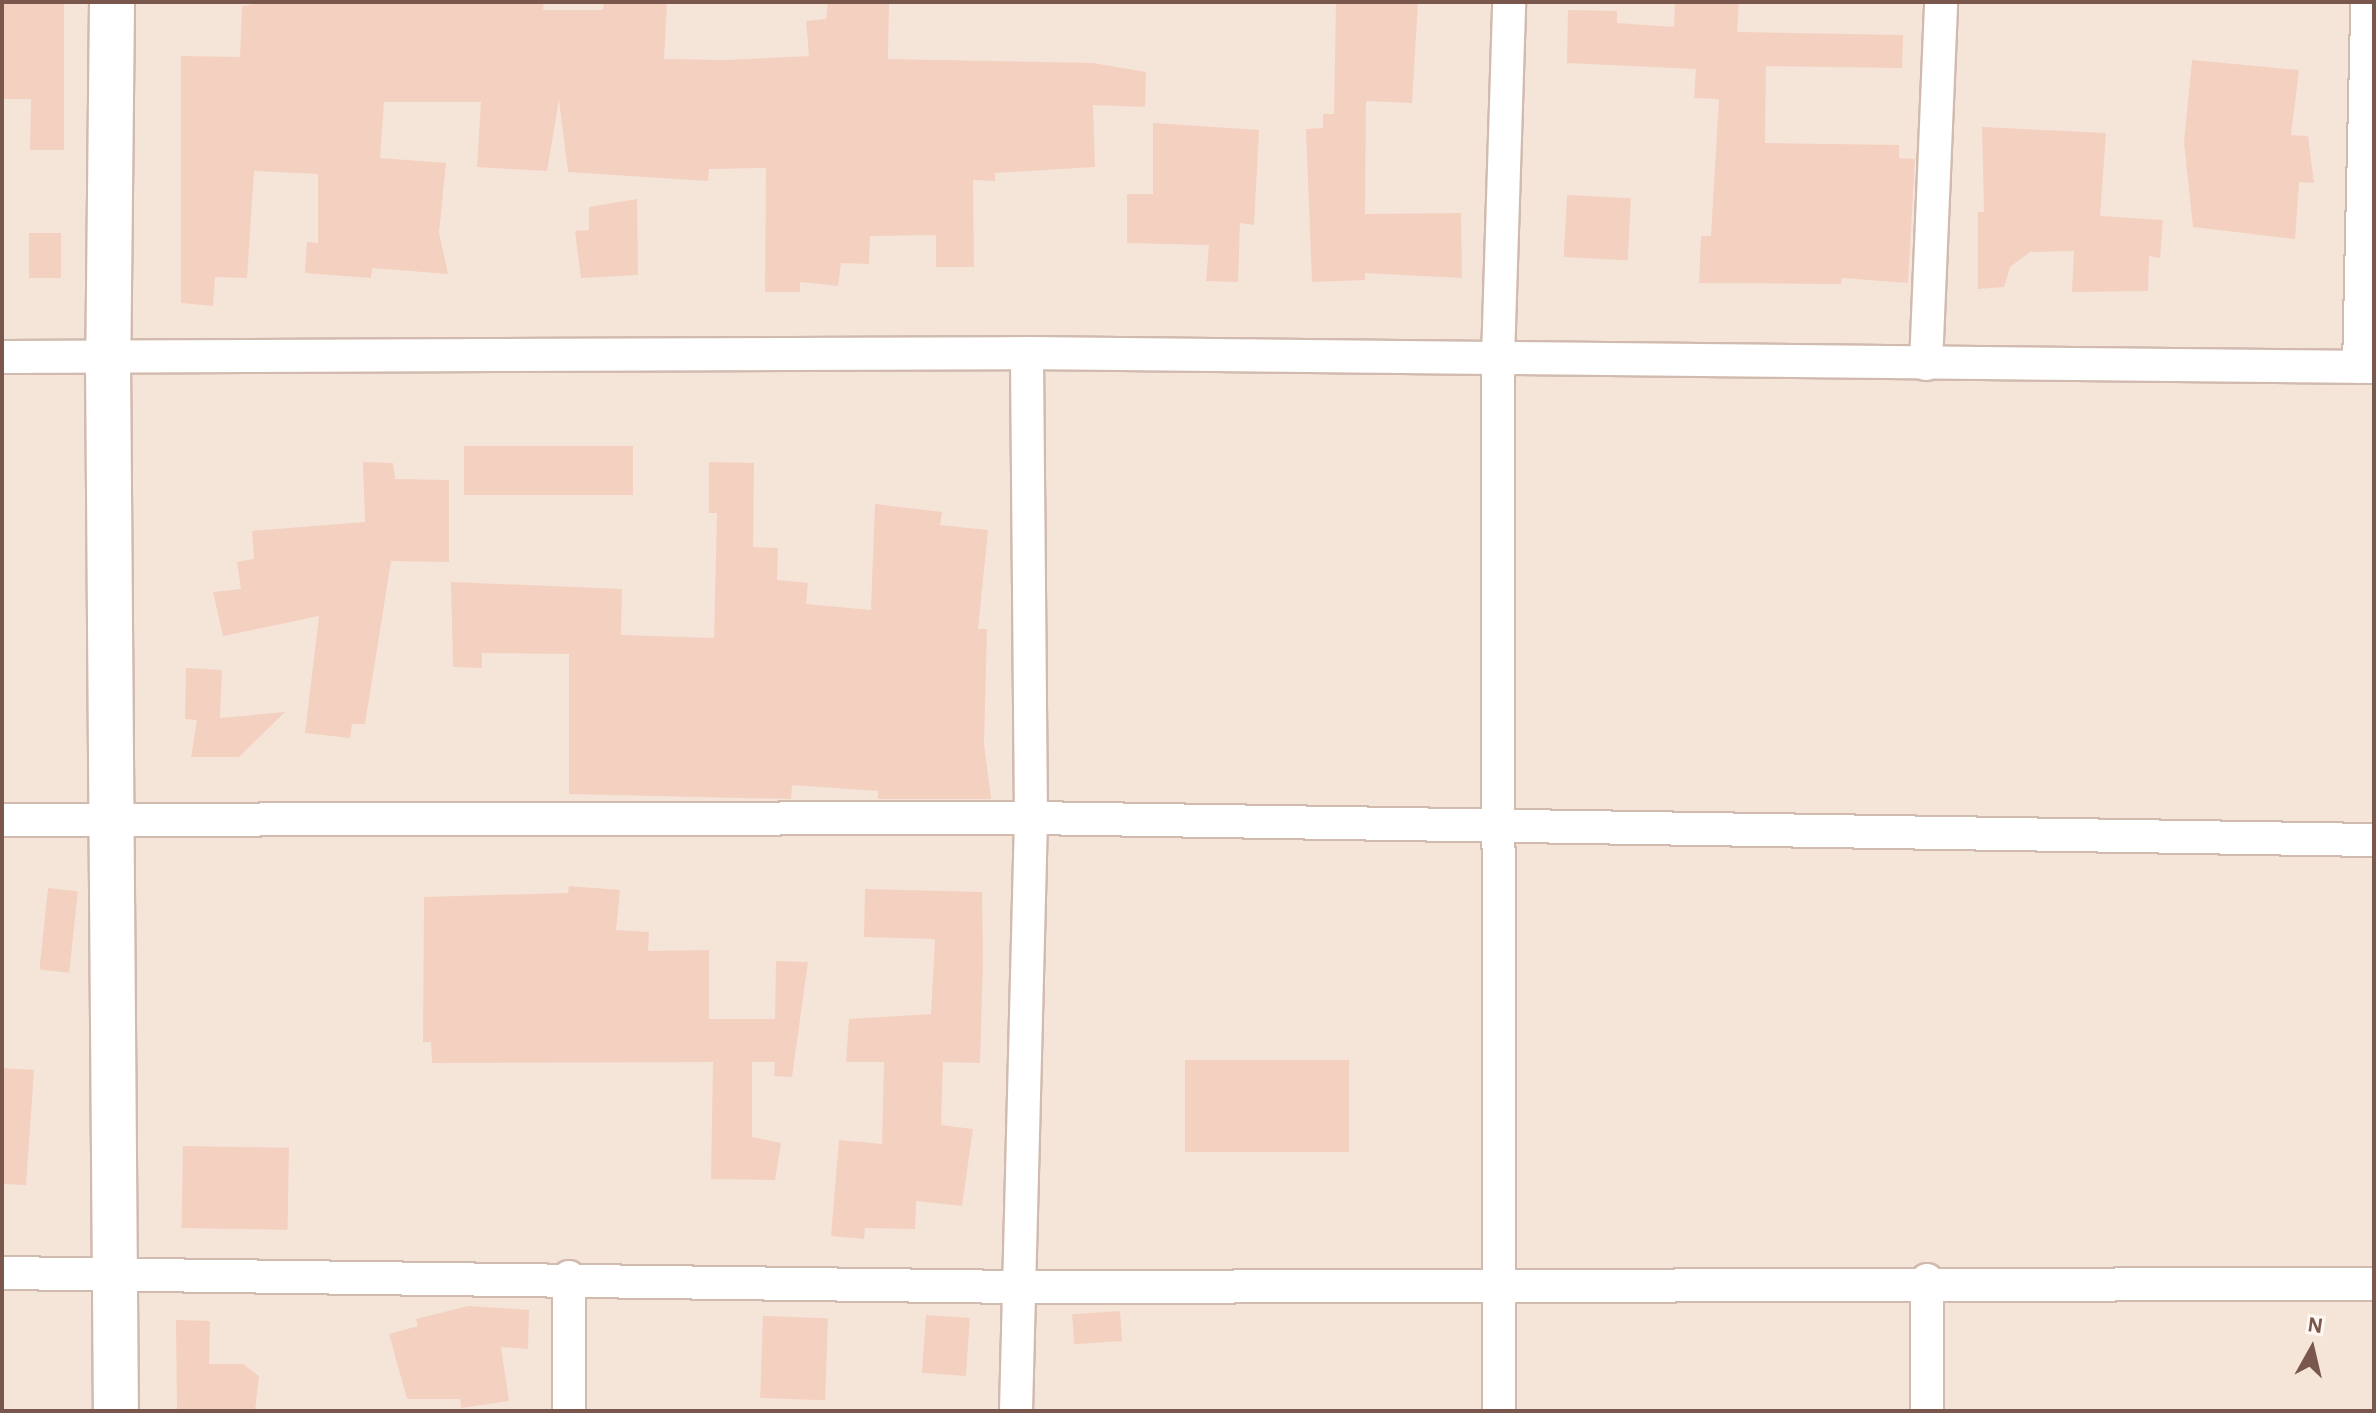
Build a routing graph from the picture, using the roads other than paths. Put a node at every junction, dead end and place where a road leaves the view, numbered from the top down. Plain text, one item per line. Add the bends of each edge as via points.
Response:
1 (112, 2) edge
2 (1509, 2) edge
3 (1941, 2) edge
4 (2367, 2) edge
5 (1027, 353) junction
6 (2, 357) edge
7 (108, 357) junction
8 (1498, 359) junction
9 (1926, 364) junction
10 (2367, 367) edge
11 (1031, 818) junction
12 (112, 819) junction
13 (2, 820) edge
14 (1495, 829) junction
15 (2374, 840) edge
16 (2, 1273) edge
17 (116, 1275) junction
18 (569, 1277) junction
19 (1927, 1280) junction
20 (1499, 1281) junction
21 (2374, 1284) edge
22 (1015, 1287) junction
23 (116, 1411) edge
24 (569, 1411) edge
25 (1016, 1411) edge
26 (1499, 1411) edge
27 (1927, 1411) edge

1 - 7 street
2 - 8 street
3 - 9 street
4 - 10 street
5 - 7 street
5 - 8 street
5 - 11 street
6 - 7 street
7 - 12 street
8 - 9 street
8 - 14 street
9 - 10 street
11 - 12 street
11 - 14 street
11 - 22 street
12 - 13 street
12 - 17 street
14 - 15 street
14 - 20 street
16 - 17 street
17 - 18 street
17 - 23 street
18 - 22 street
18 - 24 street
19 - 20 street
19 - 21 street
19 - 27 street
20 - 22 street
20 - 26 street
22 - 25 street

